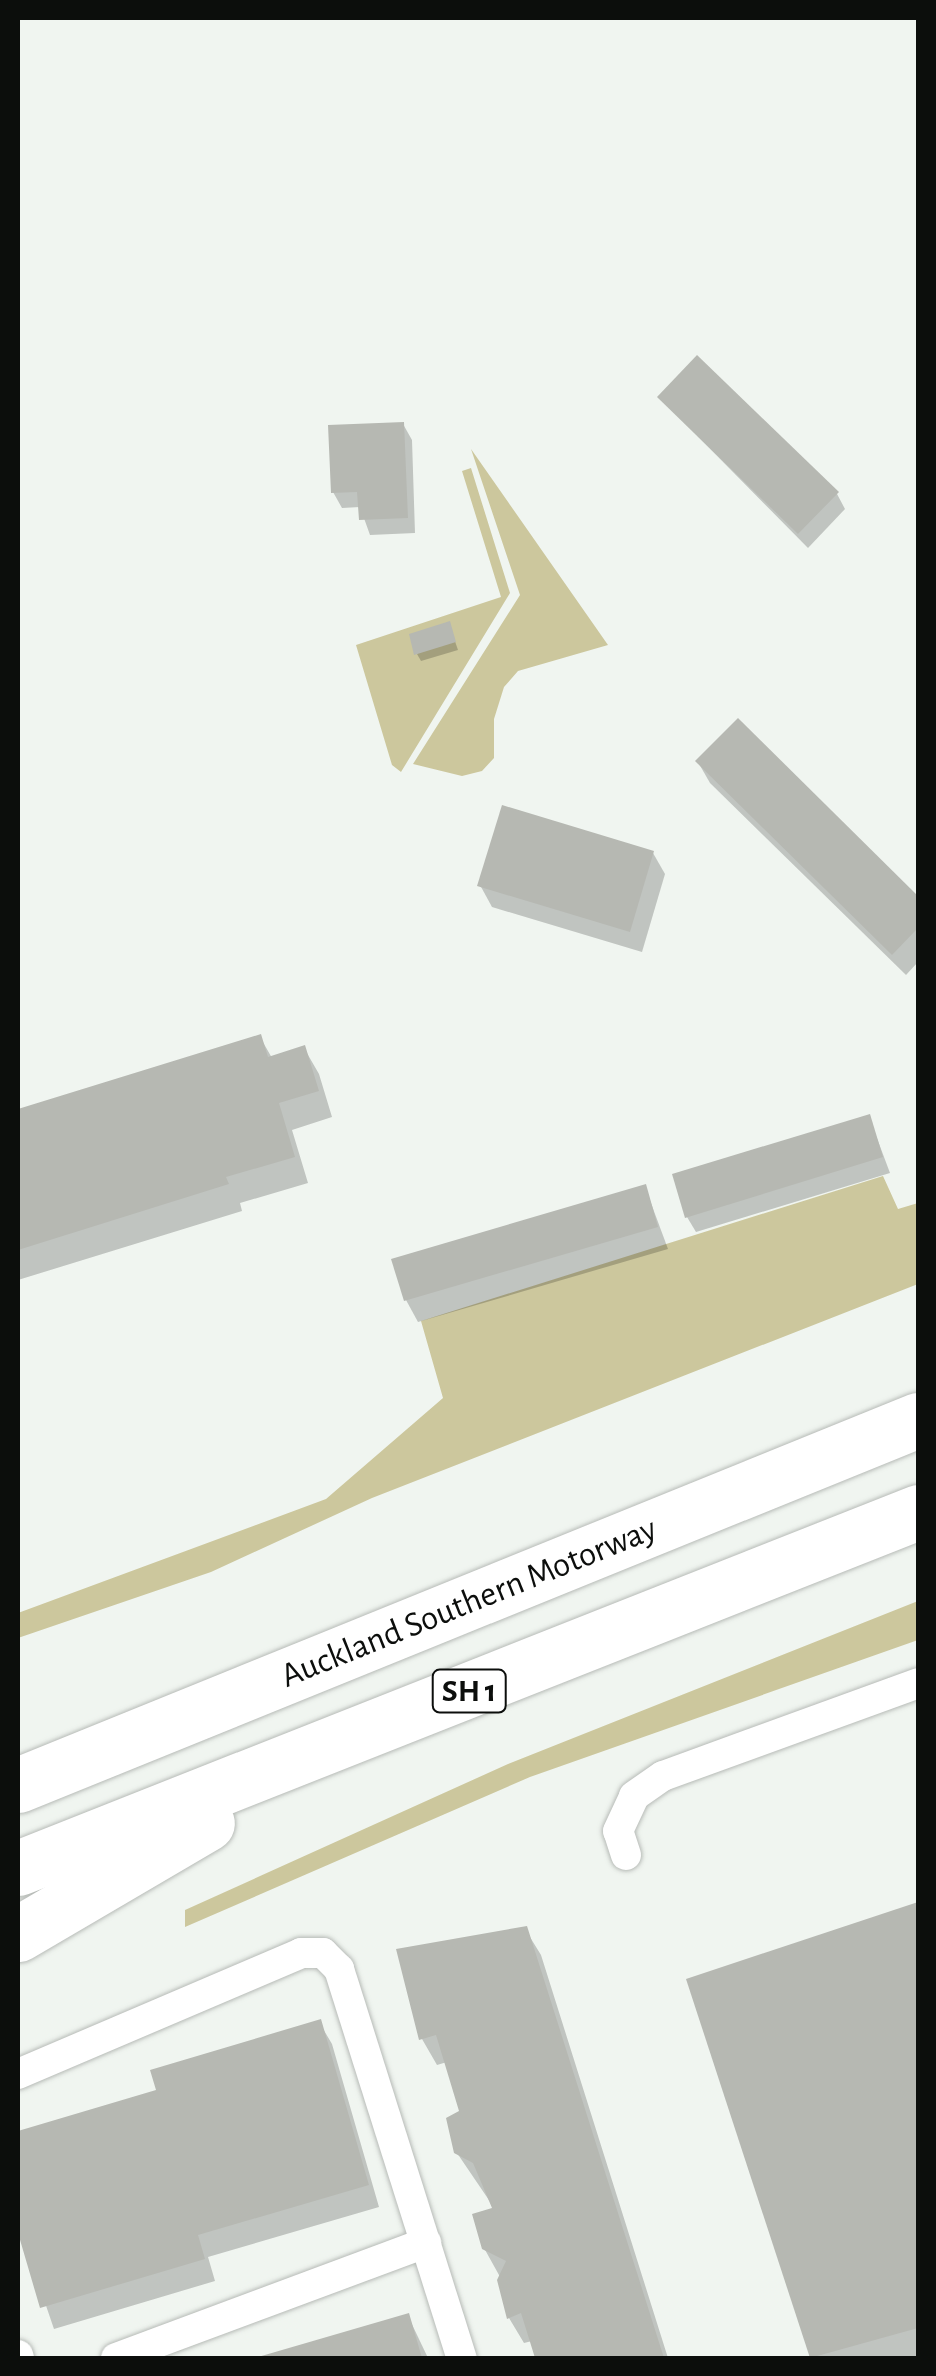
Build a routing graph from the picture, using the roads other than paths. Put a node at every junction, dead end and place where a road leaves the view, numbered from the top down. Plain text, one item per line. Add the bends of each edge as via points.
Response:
1 (918, 1420) edge
2 (918, 1512) edge
3 (918, 1683) edge
4 (352, 1738) junction
5 (18, 1784) edge
6 (626, 1856) dead end
7 (18, 1868) edge
8 (18, 1934) edge
9 (18, 2074) edge
10 (426, 2243) junction
11 (116, 2358) edge
12 (462, 2358) edge

1 - 5 highway, Auckland Southern Motorway / SH 1
2 - 4 highway, SH 1
3 - 6 lane via 663,1776 634,1796 618,1831
4 - 7 highway, SH 1
4 - 8 highway
9 - 10 lane via 301,1953 323,1954 339,1969
10 - 11 lane
10 - 12 lane

